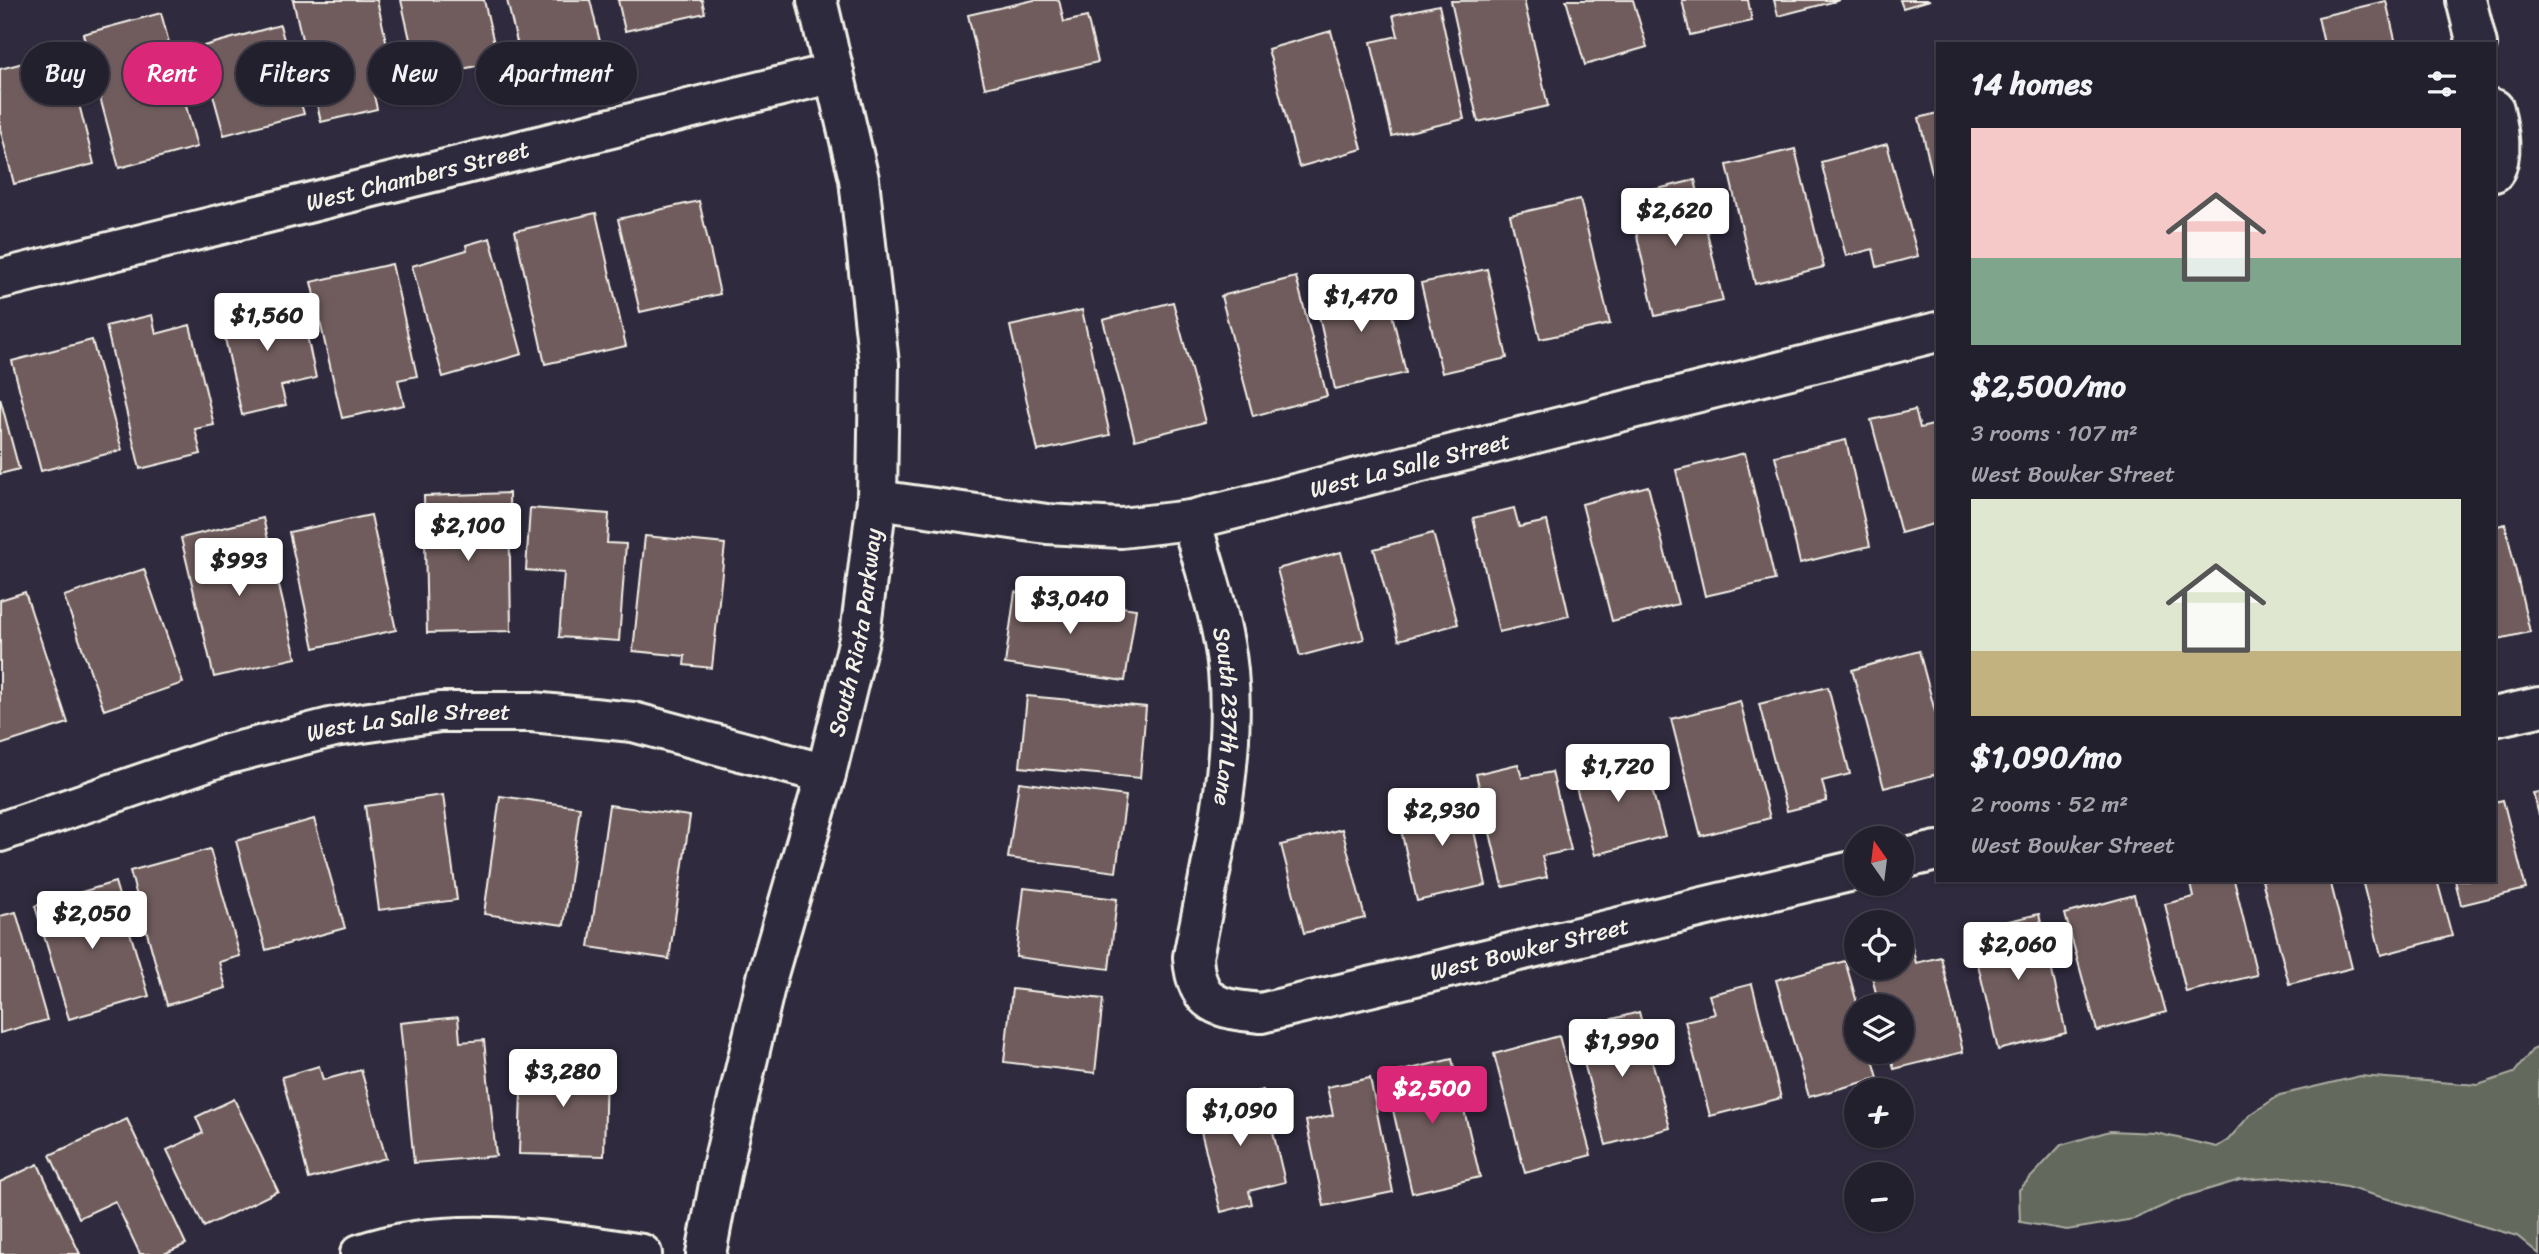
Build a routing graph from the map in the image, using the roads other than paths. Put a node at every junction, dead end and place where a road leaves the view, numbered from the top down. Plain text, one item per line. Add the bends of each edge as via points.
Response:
1 (817, 0) edge
2 (2466, 0) edge
3 (2476, 42) edge
4 (835, 73) junction
5 (2496, 122) edge
6 (2496, 163) edge
7 (0, 278) edge
8 (1936, 332) edge
9 (877, 500) junction
10 (1191, 520) junction
11 (2539, 707) edge
12 (2496, 718) edge
13 (826, 774) junction
14 (0, 832) edge
15 (1936, 851) edge
16 (1914, 856) edge
17 (1844, 873) edge
18 (1205, 997) joint
19 (360, 1254) edge
20 (642, 1254) edge
21 (706, 1254) edge

1 - 4 street, South Riata Parkway
2 - 3 street
4 - 7 street, West Chambers Street
4 - 9 street, South Riata Parkway via 859,179 873,303 879,364
5 - 6 street
8 - 10 street, West La Salle Street
9 - 10 street, West La Salle Street via 1047,524 1121,528
9 - 13 street, South Riata Parkway via 860,635
10 - 18 street, South 237th Lane via 1222,635 1230,702 1218,823 1193,957
11 - 12 street
13 - 14 street, West La Salle Street via 633,722 532,712 440,712 334,727 228,754
13 - 21 street, South Riata Parkway via 768,974
15 - 16 street
17 - 18 street, West Bowker Street via 1261,1013 1225,1009
19 - 20 street via 386,1245 470,1236

